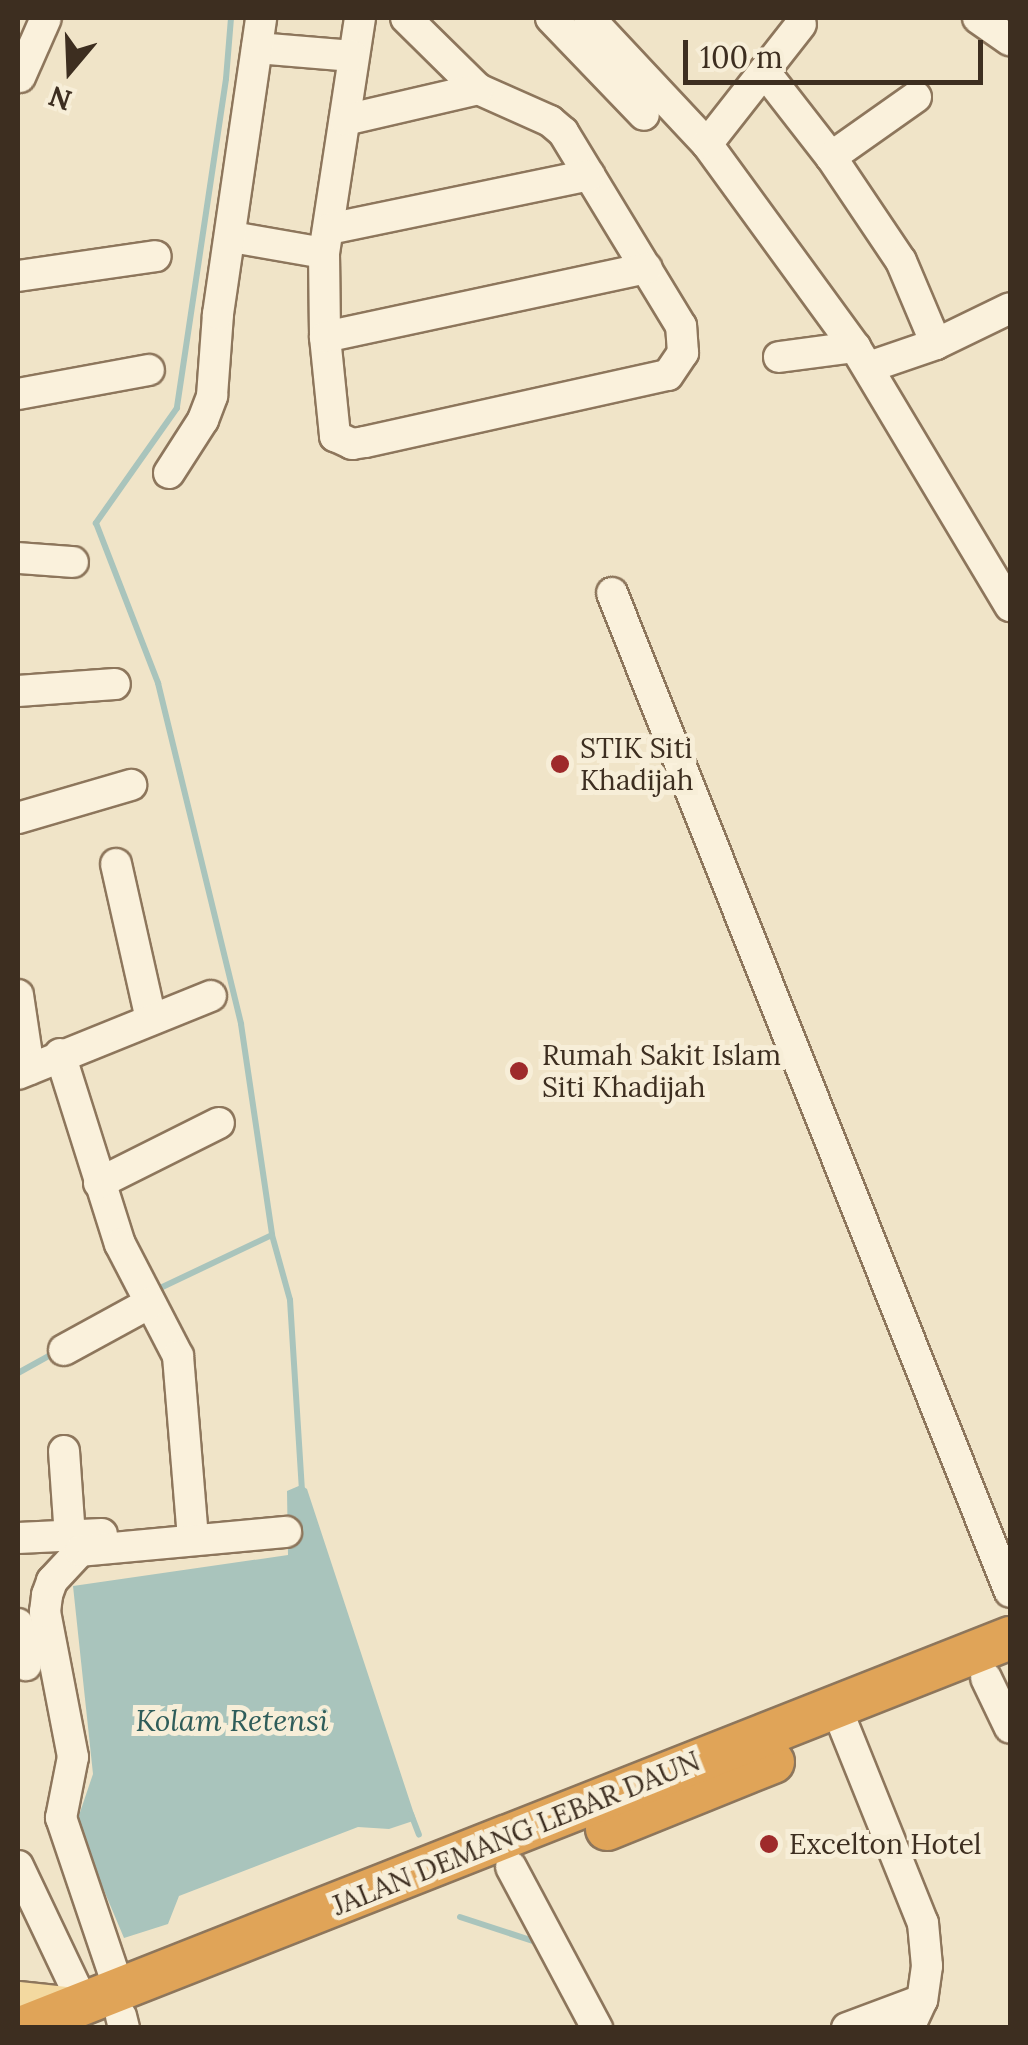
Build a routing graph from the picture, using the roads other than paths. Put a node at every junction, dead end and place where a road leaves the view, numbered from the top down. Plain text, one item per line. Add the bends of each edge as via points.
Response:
1 (46, 18) edge
2 (261, 18) edge
3 (360, 18) edge
4 (406, 18) edge
5 (551, 18) edge
6 (978, 18) edge
7 (801, 24) dead end
8 (1009, 35) edge
9 (595, 37) edge
10 (257, 48) junction
11 (353, 56) junction
12 (764, 71) junction
13 (20, 76) dead end
14 (478, 89) junction
15 (916, 97) dead end
16 (644, 115) dead end
17 (345, 120) junction
18 (707, 144) junction
19 (832, 156) junction
20 (589, 175) junction
21 (232, 237) junction
22 (326, 241) junction
23 (156, 256) dead end
24 (646, 268) junction
25 (18, 276) edge
26 (1010, 308) edge
27 (324, 338) junction
28 (936, 344) junction
29 (778, 357) dead end
30 (862, 357) junction
31 (149, 370) dead end
32 (18, 394) edge
33 (169, 473) dead end
34 (18, 558) edge
35 (72, 562) dead end
36 (612, 594) dead end
37 (1010, 606) edge
38 (115, 684) dead end
39 (18, 692) edge
40 (131, 785) dead end
41 (18, 818) edge
42 (116, 864) dead end
43 (18, 994) edge
44 (212, 996) dead end
45 (151, 1019) junction
46 (60, 1054) junction
47 (23, 1072) edge
48 (220, 1123) dead end
49 (99, 1183) junction
50 (147, 1299) junction
51 (64, 1350) dead end
52 (64, 1451) dead end
53 (240, 1522) dead end
54 (192, 1526) junction
55 (286, 1532) dead end
56 (70, 1536) junction
57 (18, 1538) edge
58 (1010, 1592) edge
59 (18, 1624) edge
60 (1010, 1638) edge
61 (32, 1662) edge
62 (998, 1674) edge
63 (840, 1721) junction
64 (1010, 1728) edge
65 (18, 1866) edge
66 (511, 1867) junction
67 (18, 2001) edge
68 (102, 2012) edge
69 (915, 2014) edge
70 (21, 2028) edge
71 (597, 2028) edge
72 (847, 2028) edge

1 - 13 street
2 - 10 street
3 - 11 street
4 - 14 street
5 - 9 street
6 - 8 street
7 - 12 street
9 - 16 street
9 - 18 street
10 - 11 street
10 - 21 street
11 - 17 street
12 - 18 street
12 - 19 street
14 - 17 street
14 - 20 street via 550,121
15 - 19 street
17 - 22 street
18 - 30 street
19 - 28 street via 901,261
20 - 22 street
20 - 24 street
21 - 22 street
21 - 33 street via 212,396
22 - 27 street
23 - 25 street
24 - 27 street
24 - 27 street via 684,342 668,375 639,384 352,444 335,436
26 - 28 street
28 - 30 street
29 - 30 street
30 - 37 street
31 - 32 street
34 - 35 street
36 - 58 street
38 - 39 street
40 - 41 street
42 - 45 street
43 - 47 street
44 - 45 street
45 - 46 street
46 - 47 street
46 - 49 street
48 - 49 street
49 - 50 street
50 - 51 street
50 - 54 street via 178,1356
52 - 56 street
53 - 54 street
54 - 56 street
55 - 61 street via 80,1551 46,1595
56 - 57 street
59 - 61 street
60 - 63 highway, JALAN DEMANG LEBAR DAUN
61 - 68 street via 73,1757 61,1818
62 - 63 highway, JALAN DEMANG LEBAR DAUN
62 - 64 street
63 - 66 highway, JALAN DEMANG LEBAR DAUN
63 - 68 highway, JALAN DEMANG LEBAR DAUN
63 - 69 street via 923,1922 928,1949
65 - 68 street
66 - 68 highway, JALAN DEMANG LEBAR DAUN
66 - 71 street
67 - 68 main road
68 - 70 highway, JALAN DEMANG LEBAR DAUN
69 - 72 street

